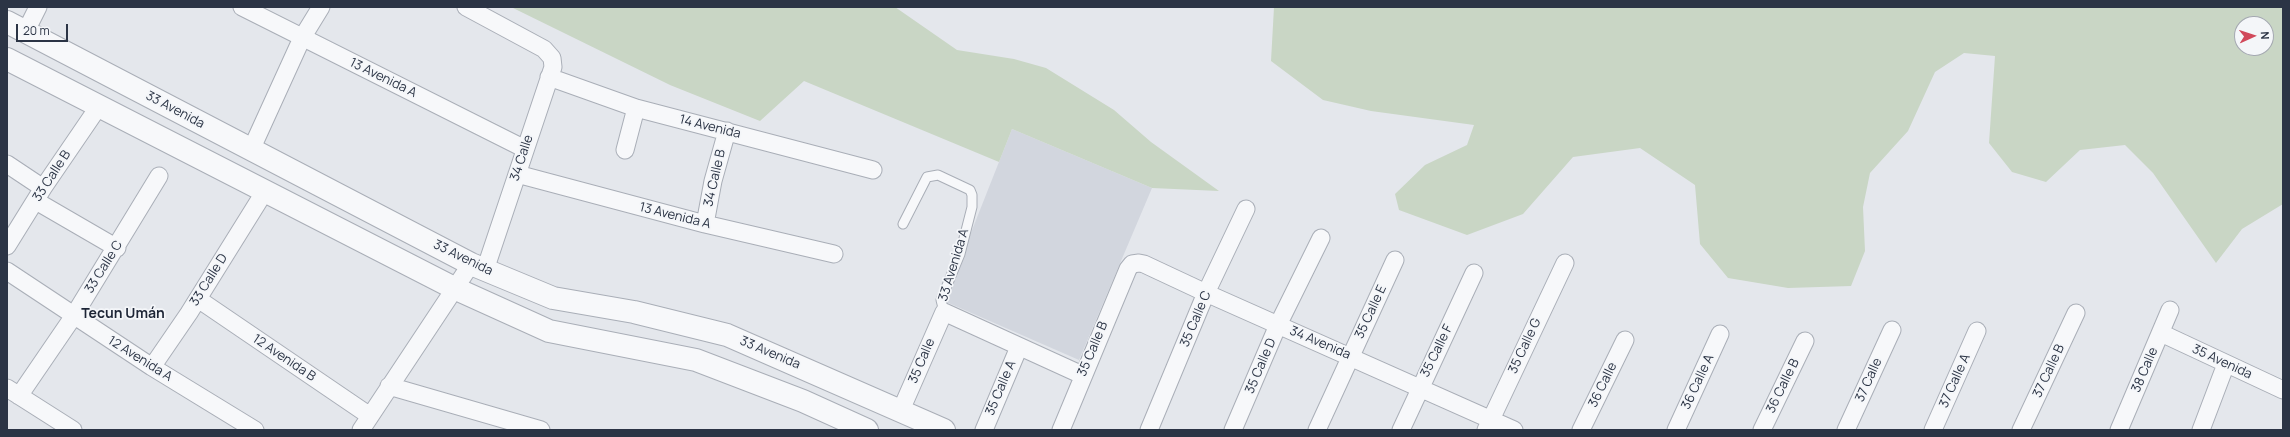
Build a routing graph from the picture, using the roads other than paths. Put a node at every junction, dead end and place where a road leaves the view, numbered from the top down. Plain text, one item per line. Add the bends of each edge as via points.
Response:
1 (38, 7) edge
2 (242, 7) edge
3 (321, 7) edge
4 (466, 7) edge
5 (7, 22) edge
6 (26, 31) junction
7 (302, 38) junction
8 (7, 59) edge
9 (549, 77) junction
10 (99, 106) junction
11 (636, 108) junction
12 (727, 131) junction
13 (525, 149) junction
14 (251, 150) junction
15 (625, 150) dead end
16 (7, 164) edge
17 (873, 170) dead end
18 (516, 174) junction
19 (159, 176) dead end
20 (264, 191) junction
21 (40, 194) junction
22 (1246, 209) dead end
23 (705, 224) junction
24 (903, 224) dead end
25 (1321, 238) dead end
26 (7, 246) edge
27 (117, 248) junction
28 (834, 254) dead end
29 (1395, 260) dead end
30 (1565, 263) dead end
31 (478, 267) junction
32 (1128, 269) joint
33 (7, 271) edge
34 (1474, 273) dead end
35 (454, 288) junction
36 (1206, 293) junction
37 (198, 299) junction
38 (2170, 310) dead end
39 (944, 312) junction
40 (2076, 313) dead end
41 (73, 316) junction
42 (1278, 325) junction
43 (1892, 330) dead end
44 (1977, 331) dead end
45 (2161, 333) junction
46 (1720, 334) dead end
47 (1625, 340) dead end
48 (1805, 341) dead end
49 (1018, 347) junction
50 (1350, 356) junction
51 (2226, 364) junction
52 (152, 367) junction
53 (1082, 375) junction
54 (390, 386) junction
55 (1419, 388) junction
56 (2283, 390) edge
57 (11, 392) edge
58 (901, 410) junction
59 (365, 423) edge
60 (1488, 425) edge
61 (73, 430) edge
62 (255, 430) edge
63 (542, 430) edge
64 (867, 430) edge
65 (944, 430) edge
66 (984, 430) edge
67 (1061, 430) edge
68 (1149, 430) edge
69 (1233, 430) edge
70 (1317, 430) edge
71 (1401, 430) edge
72 (1514, 430) edge
73 (1581, 430) edge
74 (1676, 430) edge
75 (1762, 430) edge
76 (1846, 430) edge
77 (1933, 430) edge
78 (2021, 430) edge
79 (2119, 430) edge
80 (2201, 430) edge

1 - 6 street
2 - 7 street, 13 Avenida A
3 - 7 street
4 - 9 street, 34 Calle via 544,50 552,58 553,67
5 - 6 street, 33 Avenida
6 - 14 street, 33 Avenida
7 - 13 street, 13 Avenida A
7 - 14 street
8 - 10 street
9 - 11 street, 14 Avenida
9 - 13 street, 34 Calle
10 - 20 street
10 - 21 street, 33 Calle B
11 - 12 street, 14 Avenida
11 - 15 street
12 - 17 street, 14 Avenida
12 - 23 street, 34 Calle B via 713,181
13 - 18 street, 34 Calle
14 - 31 street, 33 Avenida
16 - 21 street
18 - 23 street, 13 Avenida A
18 - 31 street, 34 Calle
19 - 27 street, 33 Calle C
20 - 35 street
20 - 37 street, 33 Calle D
21 - 26 street, 33 Calle B
21 - 27 street
22 - 36 street, 35 Calle C
23 - 28 street, 13 Avenida A
24 - 39 lane, 33 Avenida A via 927,177 938,175 970,190 972,207 960,254 941,300
25 - 42 street, 35 Calle D
27 - 41 street, 33 Calle C
29 - 50 street, 35 Calle E
30 - 60 street, 35 Calle G
31 - 35 street, 34 Calle
31 - 58 street, 33 Avenida via 553,298 634,312 727,335
32 - 36 street, 34 Avenida via 1132,264 1144,264
32 - 53 street, 35 Calle B
33 - 41 street, 12 Avenida A
34 - 55 street, 35 Calle F
35 - 54 street, 34 Calle
35 - 64 street via 549,331 696,360 803,401
36 - 42 street, 34 Avenida
36 - 68 street, 35 Calle C
37 - 52 street, 33 Calle D
37 - 59 street, 12 Avenida B
38 - 45 street, 38 Calle
39 - 49 street, 33 Avenida A
39 - 58 street, 35 Calle
40 - 78 street, 37 Calle B
41 - 52 street, 12 Avenida A
41 - 57 street, 33 Calle C
42 - 50 street, 34 Avenida
42 - 69 street, 35 Calle D
43 - 76 street, 37 Calle
44 - 77 street, 37 Calle A
45 - 51 street, 35 Avenida
45 - 79 street, 38 Calle
46 - 74 street, 36 Calle A
47 - 73 street, 36 Calle
48 - 75 street, 36 Calle B
49 - 53 street, 33 Avenida A
49 - 66 street, 35 Calle A
50 - 55 street, 34 Avenida
50 - 70 street, 35 Calle E
51 - 56 street, 35 Avenida
51 - 80 street
52 - 62 street, 12 Avenida A
53 - 67 street, 35 Calle B
54 - 59 street, 34 Calle
54 - 63 street
55 - 60 street, 34 Avenida
55 - 71 street, 35 Calle F
57 - 61 street
58 - 65 street, 33 Avenida
60 - 72 street, 34 Avenida

